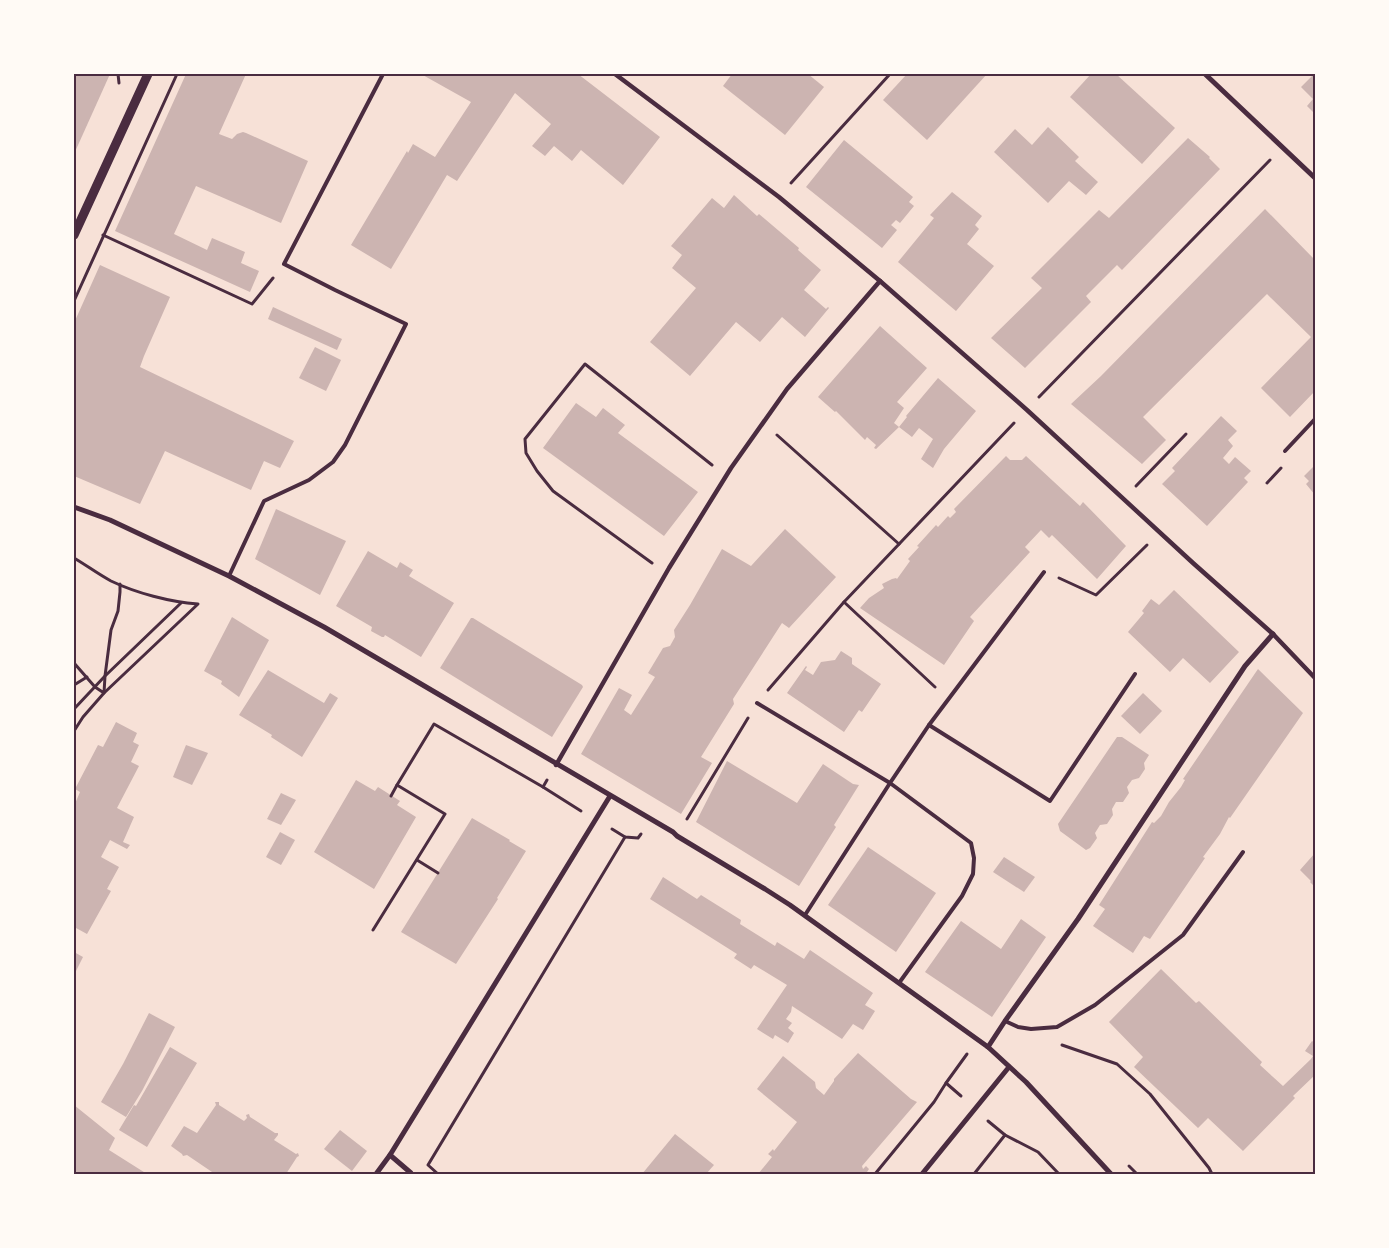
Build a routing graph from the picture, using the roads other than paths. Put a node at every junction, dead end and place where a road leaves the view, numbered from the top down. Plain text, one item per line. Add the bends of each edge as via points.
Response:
1 (148, 74) edge
2 (383, 74) edge
3 (615, 74) edge
4 (1205, 74) edge
5 (1315, 178) edge
6 (74, 235) edge
7 (880, 281) junction
8 (1315, 419) edge
9 (1284, 451) dead end
10 (74, 507) edge
11 (1044, 572) road end
12 (230, 576) junction
13 (1273, 634) junction
14 (1135, 674) dead end
15 (1315, 678) edge
16 (757, 702) road end
17 (929, 725) junction
18 (556, 765) junction
19 (890, 783) junction
20 (610, 796) junction
21 (1243, 852) dead end
22 (805, 915) junction
23 (899, 983) junction
24 (1005, 1021) junction
25 (988, 1047) junction
26 (1009, 1067) junction
27 (390, 1155) junction
28 (411, 1173) dead end
29 (376, 1174) edge
30 (922, 1174) edge
31 (1111, 1174) edge

1 - 6 street
2 - 12 lane via 284,264 406,324 345,445 332,462 309,480 264,501
3 - 7 street via 779,197
4 - 5 street
7 - 13 street
7 - 18 street via 787,389 726,476 666,573
8 - 9 lane
10 - 12 street via 110,520
11 - 17 lane
12 - 18 street via 324,627
13 - 15 street
13 - 24 street via 1245,666 1078,918
14 - 17 lane via 1050,801
16 - 19 lane
17 - 19 lane
18 - 20 street
19 - 22 lane
19 - 23 lane via 971,843 974,858 973,874 962,896
20 - 22 street
20 - 27 street
21 - 24 lane via 1183,935 1095,1005 1057,1027 1031,1029
22 - 23 street
23 - 25 street
24 - 25 street
25 - 26 street
26 - 30 street
26 - 31 street
27 - 28 street
27 - 29 street

